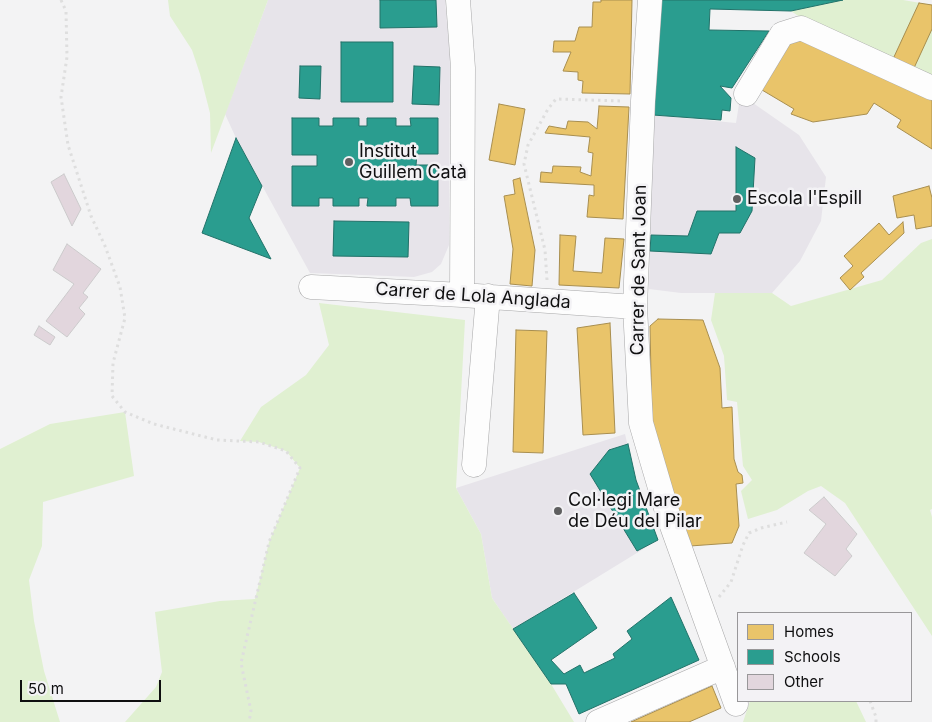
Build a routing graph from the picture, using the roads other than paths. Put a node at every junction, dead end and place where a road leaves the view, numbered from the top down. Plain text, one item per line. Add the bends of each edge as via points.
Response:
1 (458, 0) edge
2 (650, 0) edge
3 (932, 88) edge
4 (746, 94) dead end
5 (311, 287) dead end
6 (462, 294) junction
7 (488, 296) junction
8 (635, 307) junction
9 (474, 465) dead end
10 (723, 667) junction
11 (736, 704) dead end
12 (598, 722) edge

1 - 6 street via 463,68
2 - 8 street, Carrer de Sant Joan
3 - 4 street via 801,28 782,34
5 - 6 street, Carrer de Lola Anglada
6 - 7 street, Carrer de Lola Anglada
7 - 8 street, Carrer de Lola Anglada
7 - 9 street
8 - 10 street, Carrer de Sant Joan via 641,423 668,515
10 - 11 street, Carrer de Sant Joan
10 - 12 street

